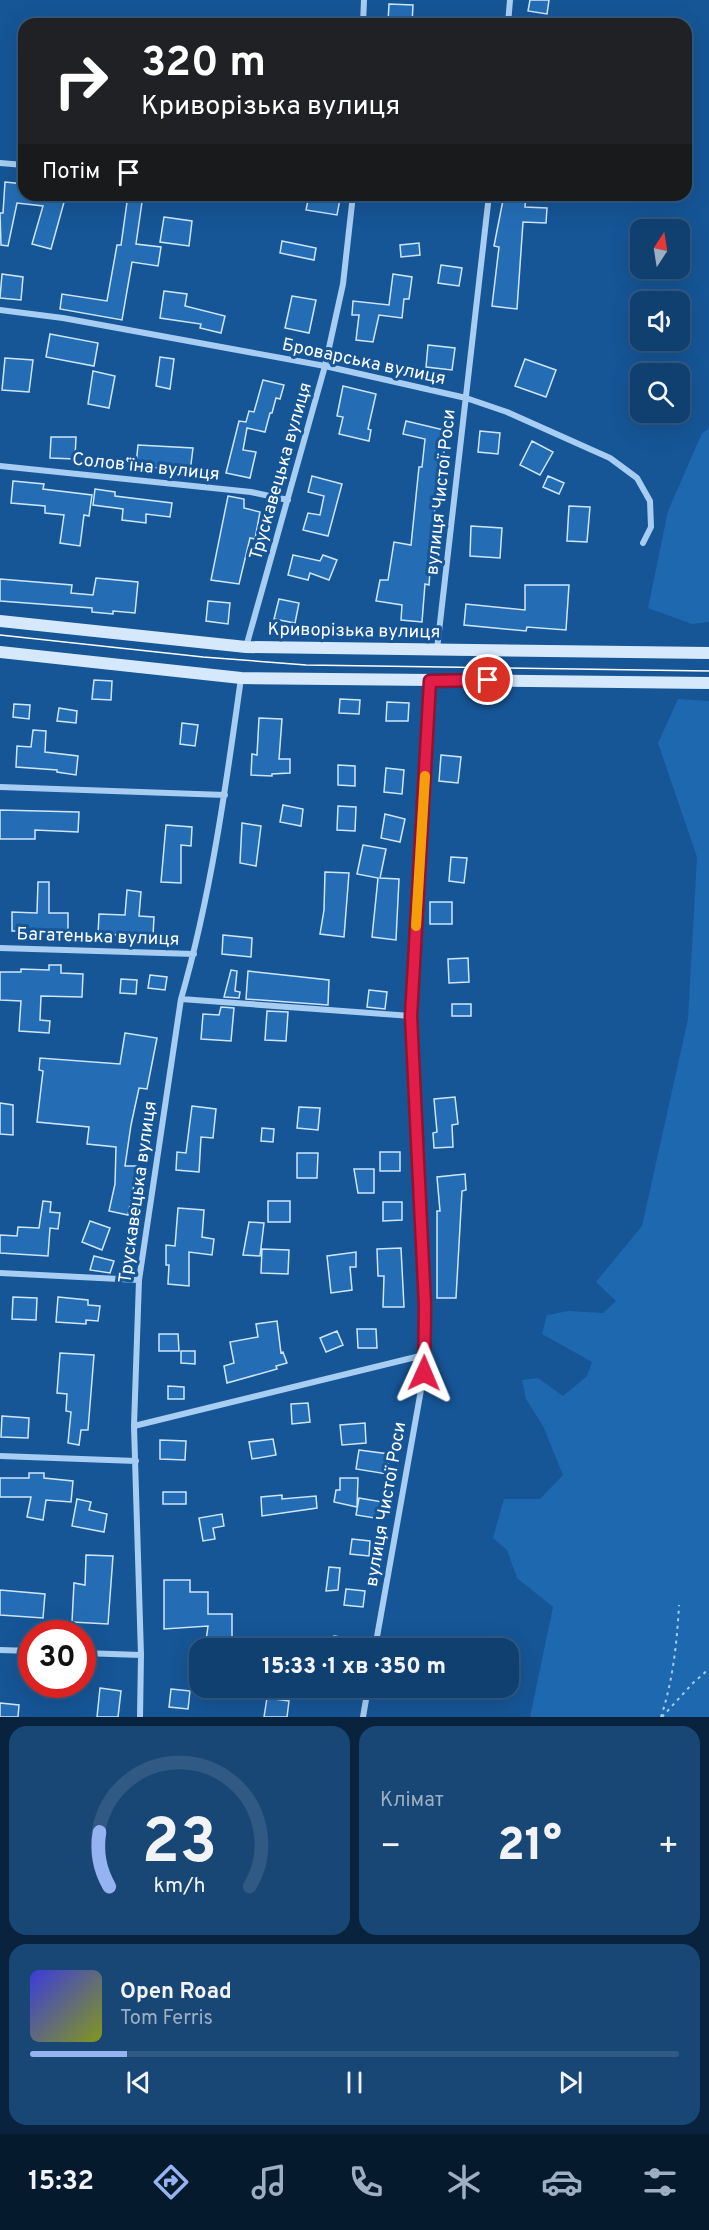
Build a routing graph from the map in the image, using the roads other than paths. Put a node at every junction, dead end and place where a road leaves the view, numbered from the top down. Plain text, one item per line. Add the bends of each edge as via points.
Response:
1 (364, 0) edge
2 (510, 0) edge
3 (363, 18) edge
4 (508, 18) edge
5 (0, 163) edge
6 (18, 164) edge
7 (352, 201) edge
8 (488, 201) edge
9 (0, 310) edge
10 (325, 366) junction
11 (466, 398) junction
12 (0, 466) edge
13 (288, 500) junction
14 (643, 543) dead end
15 (0, 621) edge
16 (246, 647) junction
17 (437, 650) junction
18 (0, 652) edge
19 (709, 653) edge
20 (241, 678) junction
21 (430, 681) junction
22 (709, 683) edge
23 (0, 787) edge
24 (225, 795) junction
25 (0, 948) edge
26 (194, 954) junction
27 (181, 999) junction
28 (411, 1016) junction
29 (0, 1273) edge
30 (139, 1280) junction
31 (424, 1355) junction
32 (134, 1426) junction
33 (0, 1456) edge
34 (136, 1461) junction
35 (377, 1638) edge
36 (0, 1650) edge
37 (18, 1651) edge
38 (96, 1653) edge
39 (141, 1655) junction
40 (366, 1698) edge
41 (140, 1717) edge
42 (363, 1717) edge

1 - 3 street
2 - 4 street
5 - 6 street
7 - 10 street, Трускавецька вулиця via 343,284
8 - 11 street, вулиця Чистої Роси
9 - 10 street, Броварська вулиця
10 - 11 street, Броварська вулиця
10 - 13 street, Трускавецька вулиця
11 - 14 street, Броварська вулиця via 610,458 637,478 650,501 651,527
11 - 17 street, вулиця Чистої Роси
12 - 13 street, Соловʼїна вулиця via 251,492
13 - 16 street, Трускавецька вулиця
15 - 16 main road, Криворізька вулиця
16 - 17 main road, Криворізька вулиця
17 - 19 main road, Криворізька вулиця
18 - 20 main road
20 - 21 main road
20 - 24 street, Трускавецька вулиця
21 - 22 main road
21 - 28 street, вулиця Чистої Роси
23 - 24 street
24 - 26 street, Трускавецька вулиця
25 - 26 street, Багатенька вулиця
26 - 27 street, Трускавецька вулиця
27 - 28 street
27 - 30 street, Трускавецька вулиця
28 - 31 street, вулиця Чистої Роси
29 - 30 street
30 - 32 street, Трускавецька вулиця
31 - 32 street
31 - 35 street, вулиця Чистої Роси
32 - 34 street, Трускавецька вулиця
33 - 34 street
34 - 39 street, Трускавецька вулиця
36 - 37 street
38 - 39 street
39 - 41 street, Трускавецька вулиця
40 - 42 street

